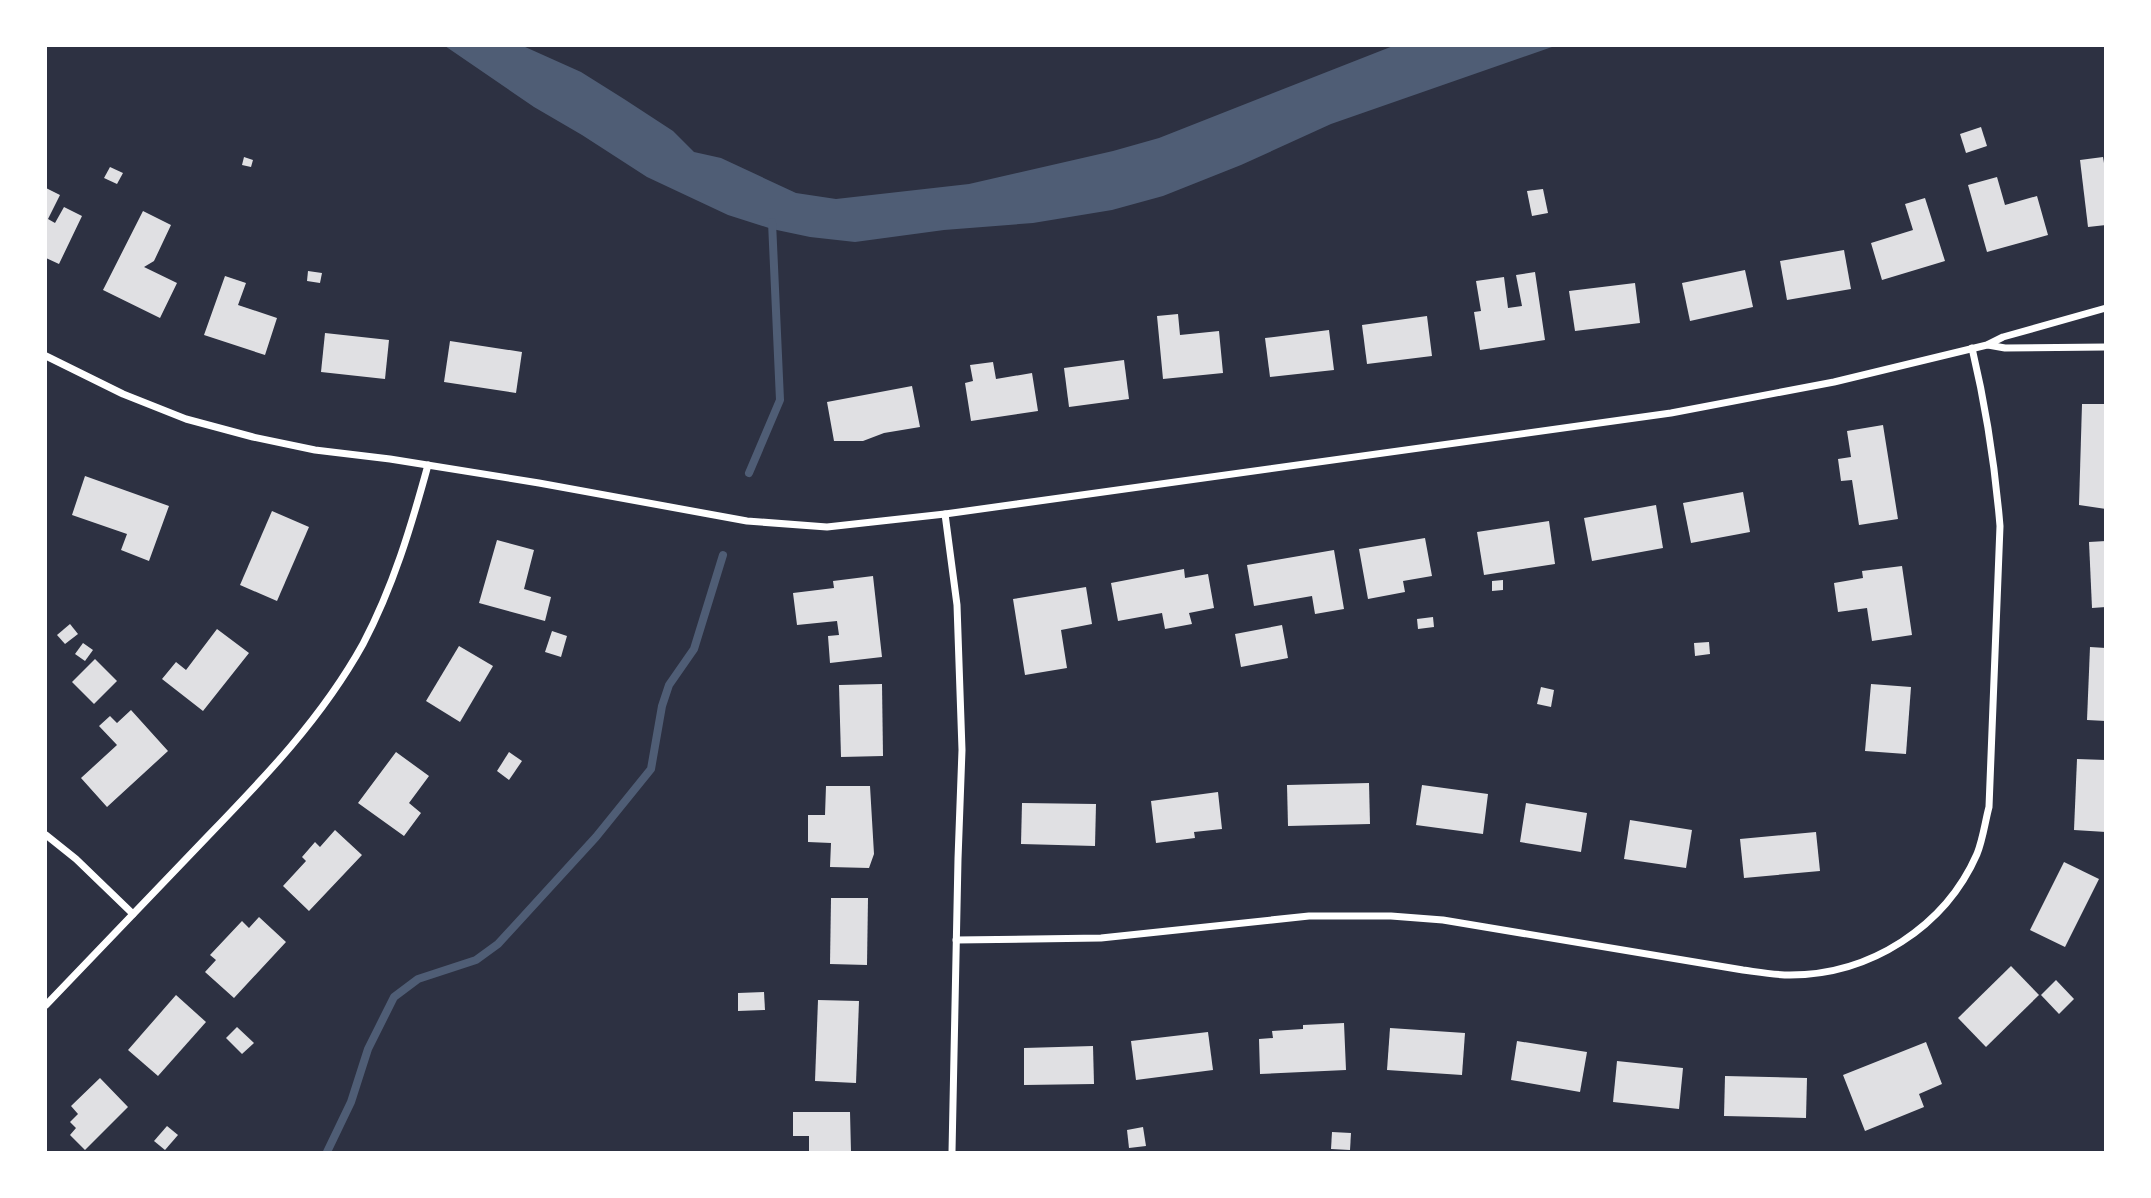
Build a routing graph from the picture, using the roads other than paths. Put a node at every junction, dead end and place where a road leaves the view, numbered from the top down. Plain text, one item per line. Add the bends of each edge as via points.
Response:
1 (2105, 308) edge
2 (1987, 345) junction
3 (2105, 346) edge
4 (1972, 348) junction
5 (46, 356) edge
6 (428, 466) junction
7 (945, 514) junction
8 (46, 835) edge
9 (133, 914) junction
10 (956, 940) junction
11 (46, 1005) edge
12 (952, 1153) edge

1 - 2 street
2 - 3 street
2 - 4 street
4 - 7 street via 1834,382 1671,412
4 - 10 street via 1984,400 2000,526 1989,807 1978,852 1964,878 1919,930 1890,949 1832,971 1790,975 1443,920 1391,916 1309,916 1101,938
5 - 6 street via 186,419 315,450
6 - 7 street via 747,521 827,527
6 - 9 street via 384,602 324,705 280,761
7 - 10 street via 957,605 962,750
8 - 9 street
9 - 11 street
10 - 12 street

